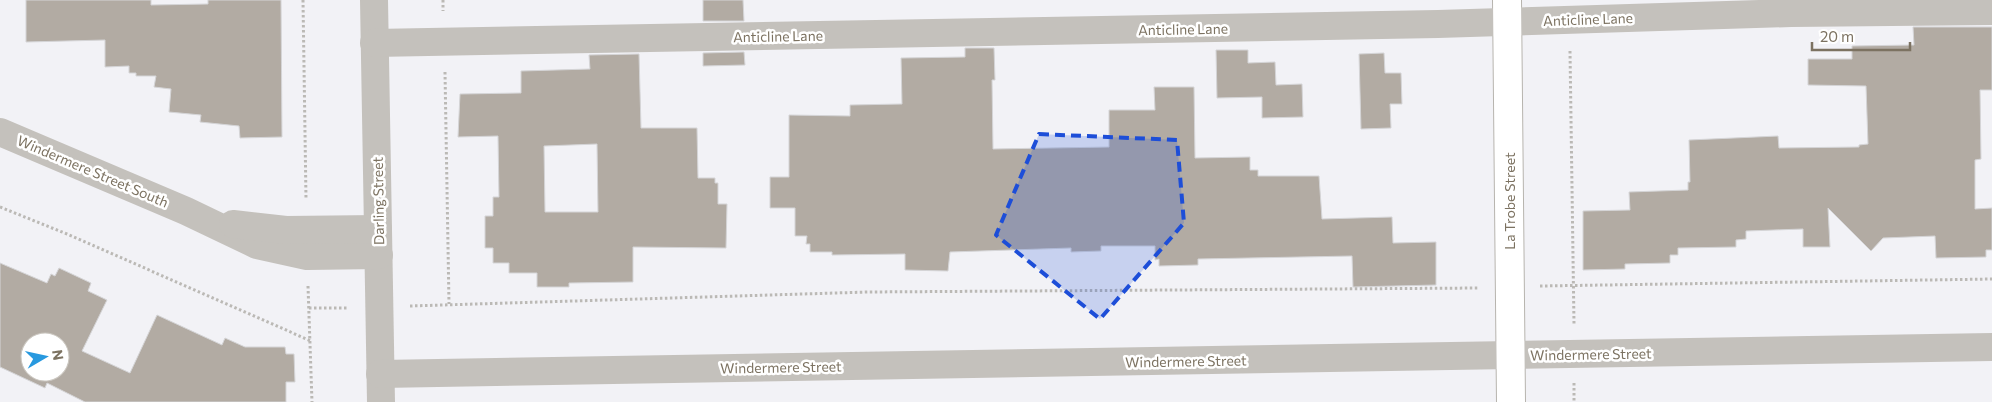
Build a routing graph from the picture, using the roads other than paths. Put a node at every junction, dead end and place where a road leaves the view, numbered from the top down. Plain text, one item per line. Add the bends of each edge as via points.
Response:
1 (374, 0) edge
2 (1790, 6) edge
3 (1507, 11) edge
4 (1992, 11) edge
5 (374, 43) junction
6 (0, 132) edge
7 (378, 242) junction
8 (1992, 347) edge
9 (1510, 354) junction
10 (380, 374) junction
11 (380, 402) edge
12 (1511, 402) edge

1 - 5 street, Darling Street
2 - 3 street, Anticline Lane via 1569,19
2 - 4 street, Anticline Lane
3 - 5 street, Anticline Lane via 1438,24
3 - 9 main road, La Trobe Street
5 - 7 street, Darling Street
6 - 7 street, Windermere Street South via 186,211 257,245
7 - 10 street, Darling Street
8 - 9 street, Windermere Street
9 - 10 street, Windermere Street
9 - 12 main road, La Trobe Street
10 - 11 street, Darling Street

